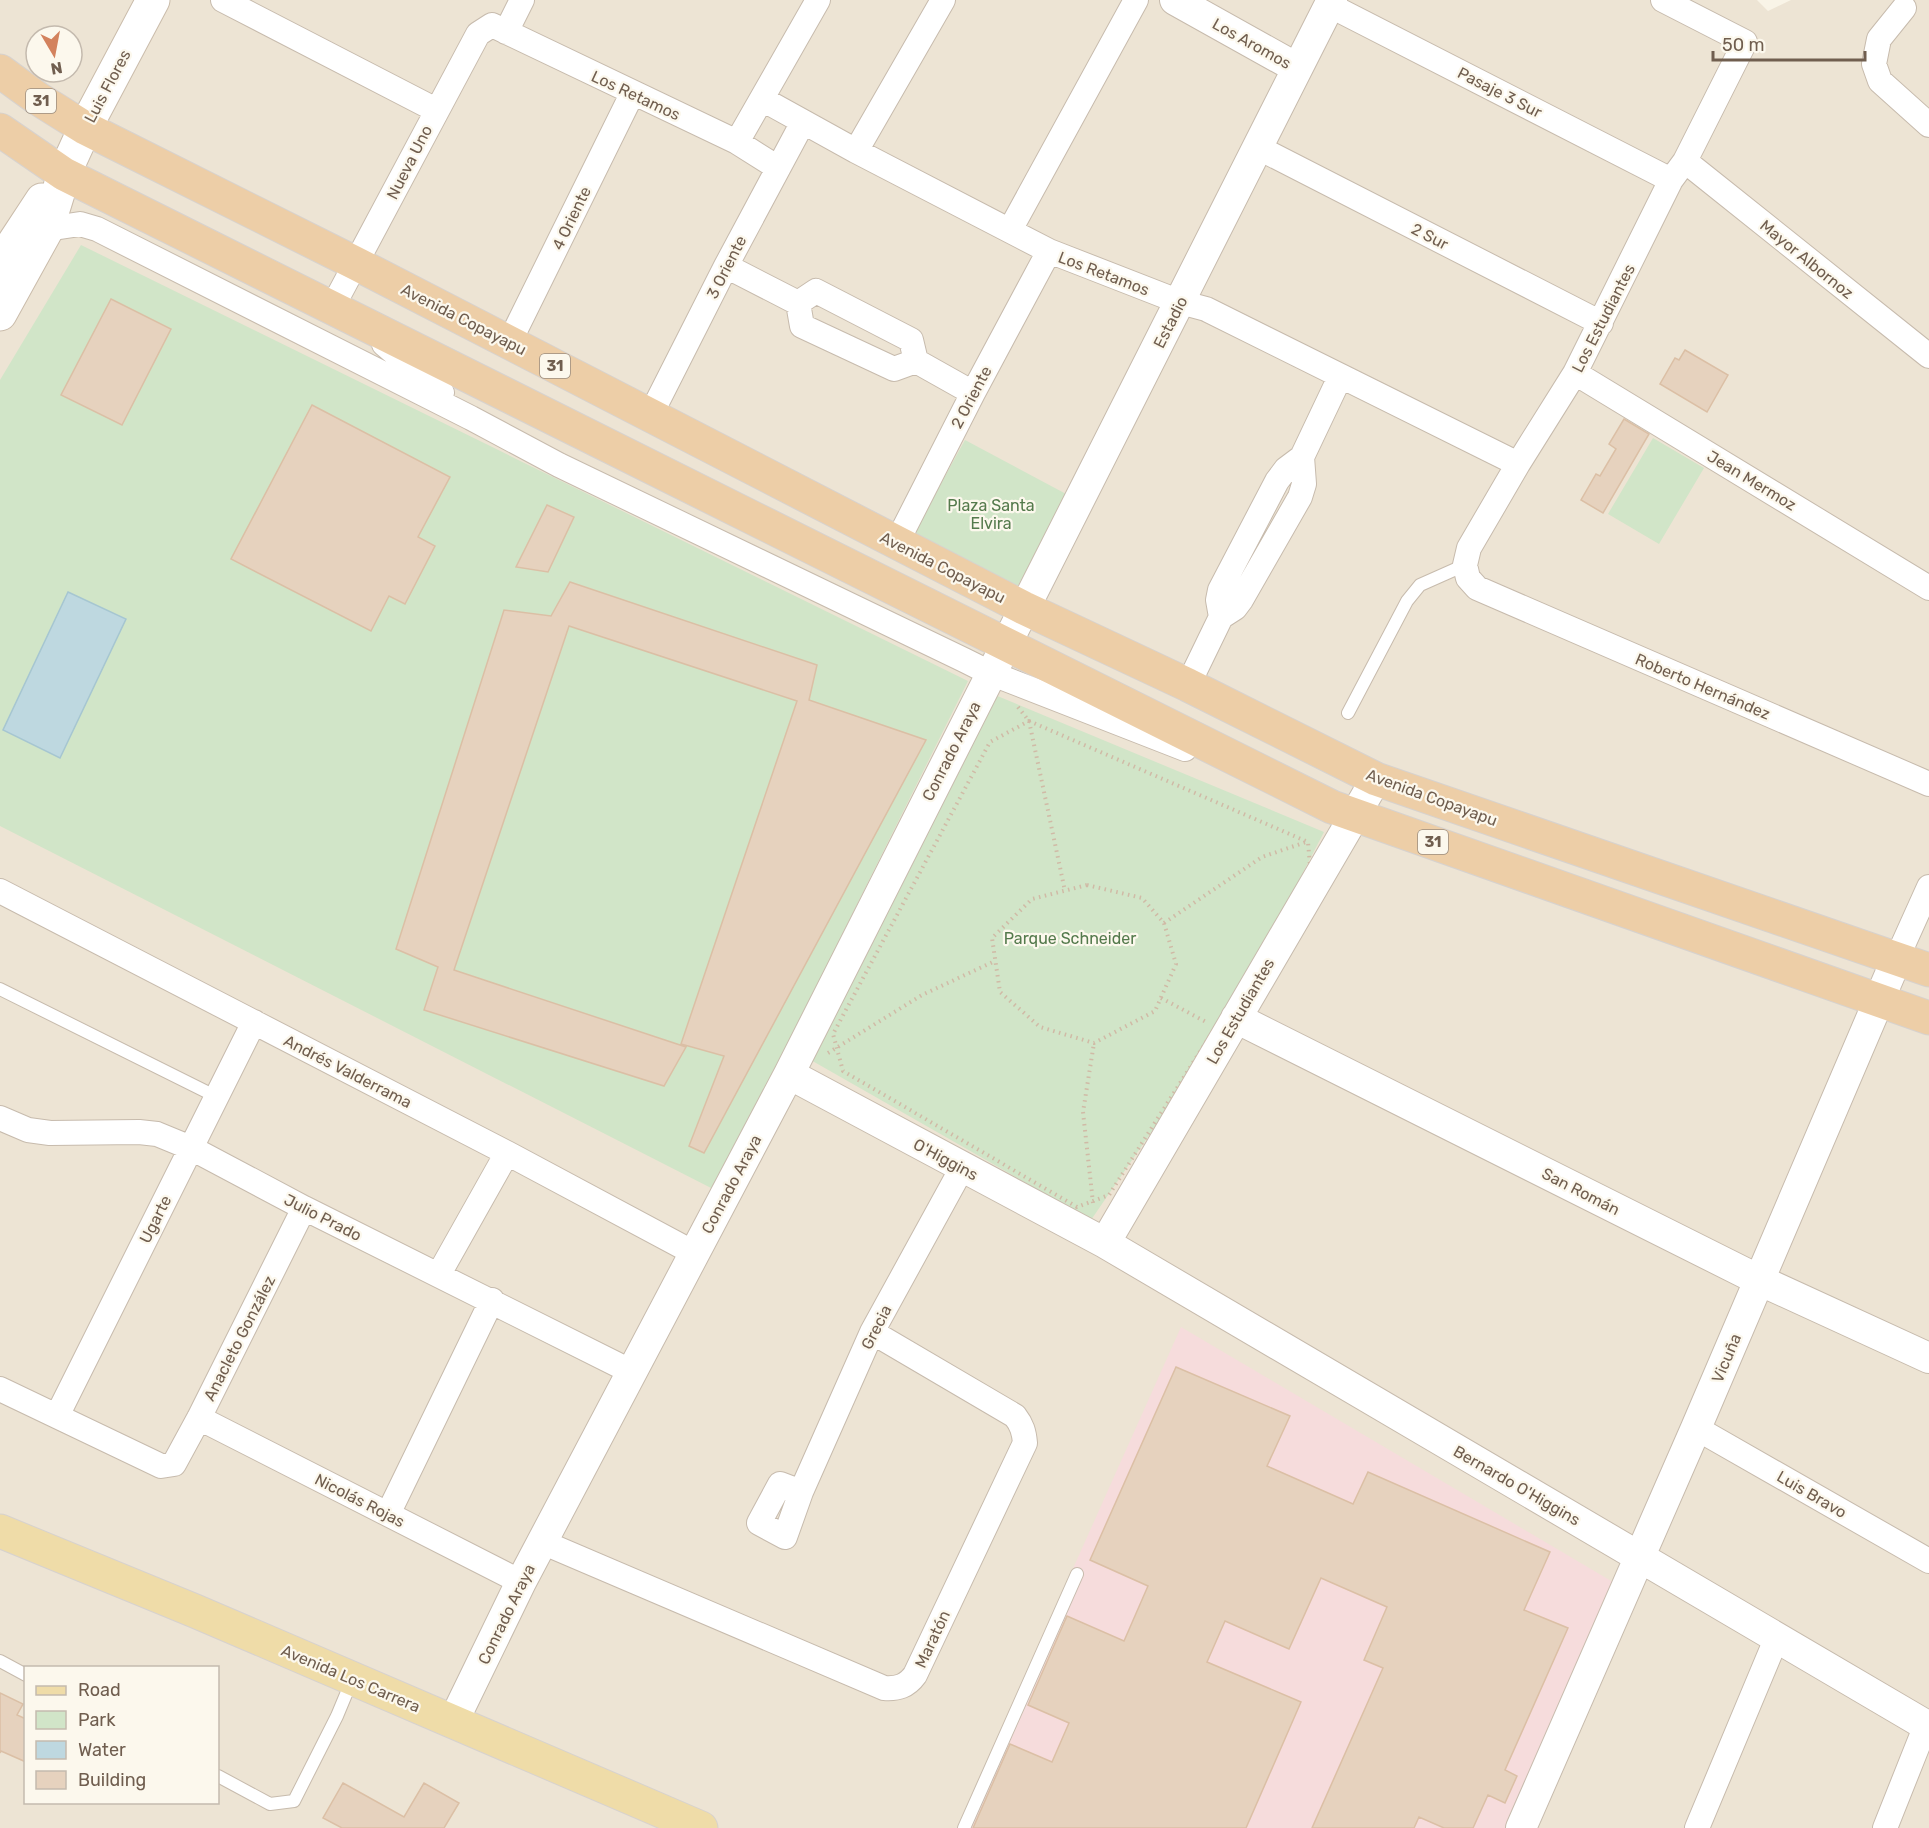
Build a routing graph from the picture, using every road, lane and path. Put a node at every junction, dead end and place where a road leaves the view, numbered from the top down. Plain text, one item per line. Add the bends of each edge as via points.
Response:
1 (153, 0) edge
2 (223, 0) edge
3 (522, 0) edge
4 (943, 0) edge
5 (1136, 0) edge
6 (1175, 0) edge
7 (1663, 0) edge
8 (812, 2) edge
9 (1331, 2) edge
10 (1904, 8) dead end
11 (499, 29) junction
12 (1297, 68) junction
13 (0, 71) edge
14 (632, 94) junction
15 (762, 99) junction
16 (436, 110) junction
17 (803, 122) junction
18 (1929, 125) edge
19 (85, 128) junction
20 (0, 130) edge
21 (737, 142) junction
22 (1258, 148) junction
23 (856, 151) junction
24 (778, 168) junction
25 (1678, 170) junction
26 (64, 174) junction
27 (47, 229) junction
28 (1010, 230) junction
29 (1049, 251) junction
30 (0, 264) edge
31 (357, 264) junction
32 (726, 266) junction
33 (1180, 302) junction
34 (798, 303) junction
35 (343, 312) junction
36 (0, 314) edge
37 (1601, 323) junction
38 (509, 343) junction
39 (1929, 356) edge
40 (916, 361) junction
41 (1575, 373) junction
42 (1340, 377) junction
43 (973, 393) junction
44 (651, 414) junction
45 (471, 418) junction
46 (1518, 464) junction
47 (896, 544) junction
48 (1465, 565) junction
49 (1929, 588) edge
50 (1024, 608) junction
51 (1006, 644) junction
52 (990, 673) junction
53 (1188, 685) junction
54 (1348, 713) dead end
55 (1029, 721) junction
56 (1376, 779) junction
57 (1929, 784) edge
58 (1343, 810) junction
59 (1308, 842) junction
60 (1929, 887) edge
61 (0, 891) edge
62 (1065, 891) junction
63 (1164, 923) junction
64 (1897, 958) junction
65 (995, 961) junction
66 (1929, 970) edge
67 (1929, 985) edge
68 (0, 989) edge
69 (1161, 998) junction
70 (1878, 1000) junction
71 (1929, 1018) edge
72 (254, 1023) junction
73 (1226, 1023) junction
74 (1094, 1043) junction
75 (837, 1048) junction
76 (789, 1074) junction
77 (217, 1097) junction
78 (1, 1122) edge
79 (191, 1148) junction
80 (507, 1153) junction
81 (962, 1168) junction
82 (1092, 1202) junction
83 (304, 1208) junction
84 (1105, 1243) junction
85 (694, 1253) junction
86 (439, 1274) junction
87 (1759, 1280) junction
88 (492, 1300) junction
89 (872, 1332) junction
90 (1929, 1358) edge
91 (632, 1372) junction
92 (0, 1389) edge
93 (57, 1416) junction
94 (199, 1418) junction
95 (1696, 1428) junction
96 (801, 1492) dead end
97 (388, 1514) junction
98 (0, 1532) edge
99 (542, 1542) junction
100 (1639, 1556) junction
101 (1929, 1561) edge
102 (1077, 1574) dead end
103 (521, 1582) junction
104 (1777, 1637) junction
105 (0, 1661) edge
106 (24, 1674) edge
107 (353, 1679) junction
108 (453, 1722) junction
109 (1928, 1726) edge
110 (219, 1777) edge
111 (701, 1828) edge
112 (964, 1828) edge
113 (1521, 1828) edge
114 (1697, 1828) edge
115 (1885, 1828) edge

1 - 19 main road, Luis Flores
2 - 16 street
3 - 11 street, Nueva Uno
4 - 23 street
5 - 28 street
6 - 12 street, Los Aromos
7 - 25 street, Los Estudiantes via 1745,42
8 - 15 street
9 - 12 street, Estadio
9 - 25 street, Pasaje 3 Sur
10 - 18 street via 1879,39 1874,64 1880,81
11 - 14 street, Los Retamos
11 - 16 street, Nueva Uno via 478,34
12 - 22 street, Estadio
13 - 19 highway, Avenida Copayapu / 31
14 - 21 street, Los Retamos
14 - 38 street, 4 Oriente
15 - 17 street, Los Retamos
15 - 21 street
16 - 31 street, Nueva Uno
17 - 23 street, Los Retamos
17 - 24 street, 3 Oriente
19 - 26 main road, Luis Flores
19 - 31 highway, Avenida Copayapu / 31
20 - 26 highway, 31
21 - 24 street, Los Retamos
22 - 33 street, Estadio
22 - 37 street, 2 Sur
23 - 28 street, Los Retamos
24 - 32 street, 3 Oriente
25 - 37 street, Los Estudiantes
25 - 39 street, Mayor Albornoz
26 - 27 main road, Luis Flores
26 - 30 main road, Luis Flores via 46,194
26 - 35 highway, 31
27 - 36 main road, Luis Flores
27 - 45 street via 80,224 97,229
28 - 29 street, Los Retamos
29 - 33 street, Los Retamos
29 - 43 street, 2 Oriente
31 - 35 street, Nueva Uno
31 - 38 highway, Avenida Copayapu / 31
32 - 34 street
32 - 44 street, 3 Oriente
33 - 42 street, Los Retamos via 1206,309
33 - 50 street, Estadio
34 - 40 street via 802,326 894,369
34 - 40 street via 816,291 911,340
35 - 45 street
35 - 51 highway, 31
37 - 41 street, Los Estudiantes
38 - 44 highway, Avenida Copayapu / 31
40 - 43 street
41 - 46 street, Los Estudiantes
41 - 49 street, Jean Mermoz
42 - 46 street, Los Retamos
42 - 53 street via 1302,457 1277,481 1220,590 1221,617
43 - 47 street, 2 Oriente
44 - 47 highway, Avenida Copayapu / 31
45 - 52 street via 559,465
46 - 48 street, Los Estudiantes via 1468,548
47 - 50 highway, Avenida Copayapu / 31
48 - 54 lane via 1420,585 1407,601
48 - 57 street, Roberto Hernández via 1468,578 1477,588
50 - 51 street, Estadio
50 - 53 highway, Avenida Copayapu / 31
51 - 52 street, Conrado Araya
51 - 58 highway, 31
52 - 58 street
52 - 76 street, Conrado Araya
53 - 56 highway, Avenida Copayapu / 31
55 - 59 path
55 - 62 path
55 - 75 path via 990,742 833,1034
56 - 58 street, Los Estudiantes
56 - 64 highway, Avenida Copayapu / 31
58 - 70 highway, 31
58 - 73 street, Los Estudiantes
59 - 63 path via 1262,857
59 - 73 path via 1311,877
60 - 64 street, Vicuña
61 - 72 street, Andrés Valderrama
62 - 63 path via 1087,885 1142,898
62 - 65 path via 1032,899 992,938
63 - 69 path via 1176,963
64 - 66 highway, Avenida Copayapu / 31
64 - 70 street, Vicuña
65 - 74 path via 1000,992 1040,1027
65 - 75 path via 921,995
67 - 70 highway
68 - 77 lane
69 - 73 path
69 - 74 path via 1155,1011
70 - 71 highway, 31
70 - 87 street, Vicuña
72 - 77 street, Ugarte
72 - 80 street, Andrés Valderrama
73 - 82 path via 1109,1195
73 - 84 street, Los Estudiantes
73 - 87 street, San Román
74 - 82 path via 1083,1112
75 - 82 path via 843,1071 1077,1207
76 - 81 street, O'Higgins
76 - 85 street, Conrado Araya
77 - 79 street, Ugarte
78 - 79 street, Julio Prado via 50,1133 157,1134
79 - 83 street, Julio Prado
79 - 93 street, Ugarte
80 - 85 street, Andrés Valderrama
80 - 86 street
81 - 84 street, O'Higgins
81 - 89 street, Grecia
83 - 86 street, Julio Prado
83 - 94 street, Anacleto González
84 - 100 street, Bernardo O'Higgins
85 - 91 street, Conrado Araya
86 - 88 street, Julio Prado
87 - 90 street, San Román
87 - 95 street, Vicuña
88 - 91 street, Julio Prado
88 - 97 street
89 - 96 street, Grecia
89 - 99 street, Maratón via 1015,1416 1023,1428 1025,1443 908,1684 884,1688
91 - 99 street, Conrado Araya
92 - 93 street
93 - 94 street, Anacleto González via 161,1466 176,1461
94 - 97 street, Nicolás Rojas
95 - 100 street, Vicuña
95 - 101 street, Luis Bravo
97 - 103 street, Nicolás Rojas
98 - 107 main road, Avenida Los Carrera
99 - 103 street, Conrado Araya
100 - 104 street, Bernardo O'Higgins
100 - 113 street, Vicuña
102 - 112 lane
103 - 108 street, Conrado Araya
104 - 109 street, Bernardo O'Higgins
104 - 114 street
105 - 106 lane
107 - 108 main road, Avenida Los Carrera
107 - 110 lane via 294,1801 270,1804
108 - 111 main road, Avenida Los Carrera
109 - 115 street

